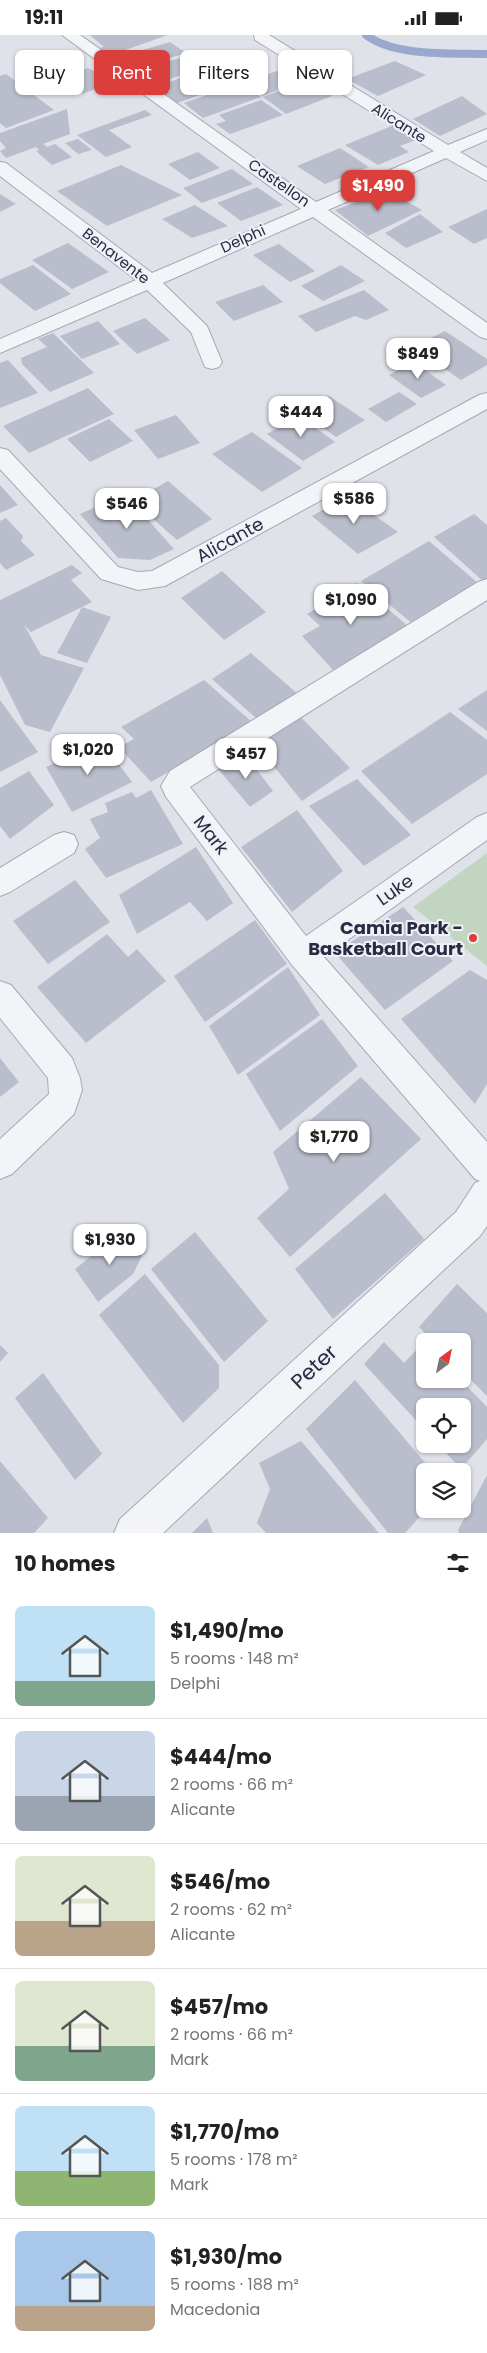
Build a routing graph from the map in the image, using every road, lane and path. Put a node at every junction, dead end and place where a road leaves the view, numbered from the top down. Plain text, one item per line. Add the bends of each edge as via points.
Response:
1 (70, 35) edge
2 (261, 37) dead end
3 (487, 134) edge
4 (445, 151) junction
5 (0, 167) edge
6 (487, 176) edge
7 (314, 208) junction
8 (149, 281) junction
9 (487, 333) edge
10 (0, 347) edge
11 (212, 362) dead end
12 (487, 400) edge
13 (0, 455) edge
14 (487, 588) edge
15 (487, 825) edge
16 (64, 844) dead end
17 (0, 883) edge
18 (303, 955) junction
19 (0, 995) edge
20 (0, 1161) edge
21 (487, 1167) edge
22 (487, 1195) edge
23 (134, 1533) edge

1 - 7 street, Castellon
2 - 4 street, Alicante
3 - 4 street, Delphi
4 - 6 street, Alicante
4 - 7 street, Delphi
5 - 8 street, Benavente
7 - 8 street, Delphi
7 - 9 street, Castellon
8 - 10 street, Delphi
8 - 11 street, Benavente via 200,330
12 - 13 street, Alicante via 156,580 138,581 110,573
14 - 18 street, Mark via 177,782 176,789
15 - 18 street, Luke
16 - 17 street
18 - 21 street, Mark
19 - 20 street via 62,1069 66,1093 63,1103
22 - 23 street, Peter via 468,1224

